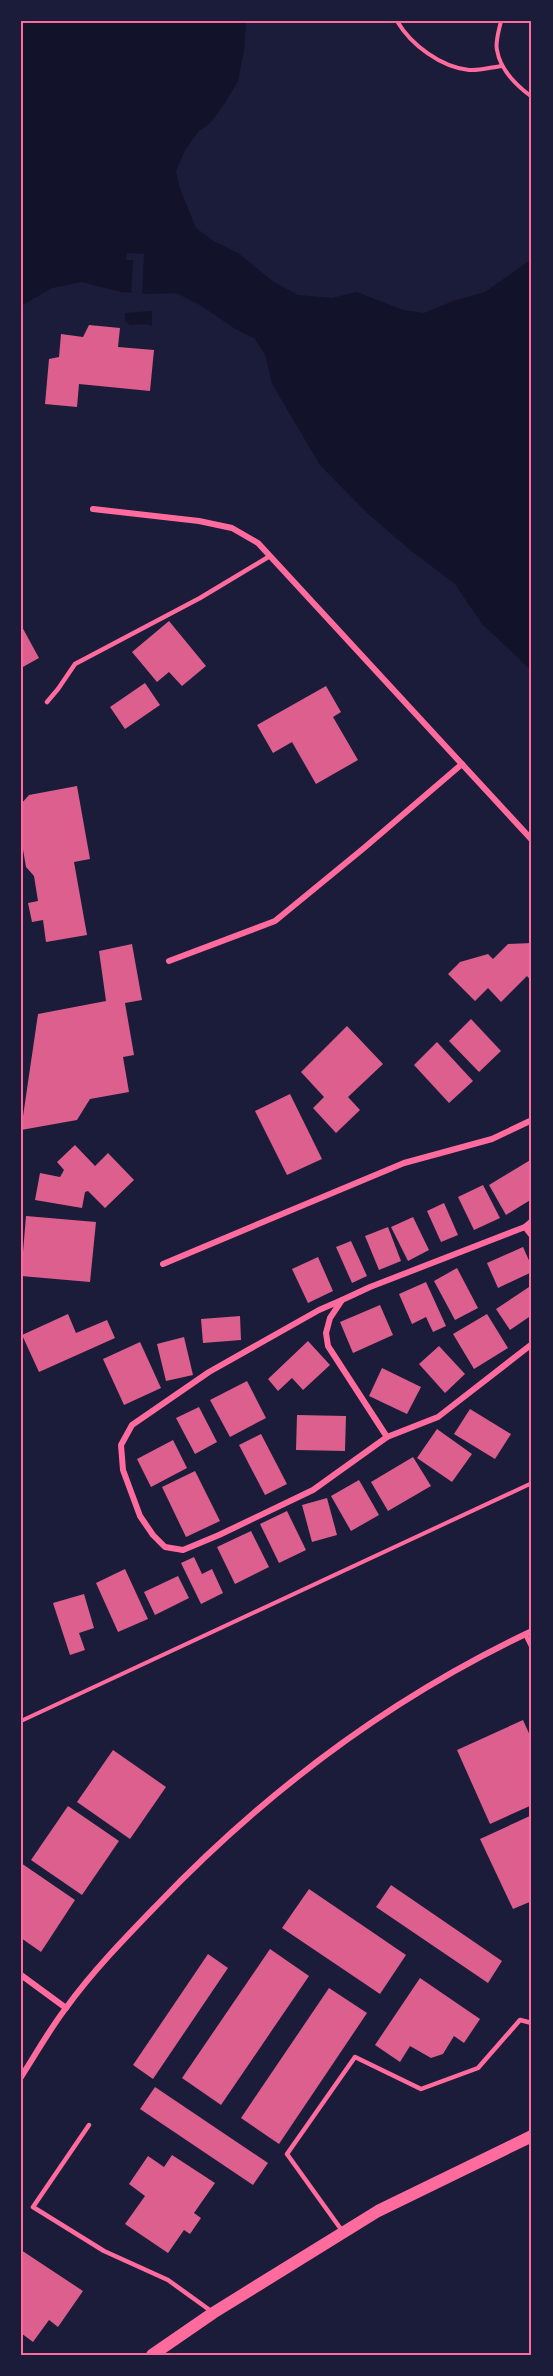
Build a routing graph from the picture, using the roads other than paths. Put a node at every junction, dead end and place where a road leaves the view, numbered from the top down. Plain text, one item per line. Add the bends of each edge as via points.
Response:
1 (93, 509) dead end
2 (270, 556) junction
3 (47, 702) dead end
4 (462, 764) junction
5 (532, 840) edge
6 (170, 961) dead end
7 (532, 1120) edge
8 (532, 1221) edge
9 (525, 1227) junction
10 (532, 1236) edge
11 (163, 1264) dead end
12 (342, 1300) junction
13 (532, 1344) edge
14 (387, 1437) junction
15 (529, 1633) edge
16 (532, 1648) edge
17 (21, 1974) edge
18 (66, 2008) junction
19 (532, 2023) edge
20 (21, 2077) edge
21 (89, 2125) dead end
22 (532, 2136) edge
23 (342, 2232) junction
24 (213, 2313) junction
25 (152, 2355) edge

1 - 2 street via 232,528 258,543
2 - 3 lane via 75,664
2 - 4 street
4 - 5 street
4 - 6 street via 275,921
7 - 11 street via 492,1139 404,1163
8 - 9 street
9 - 10 street
9 - 12 street
12 - 14 street via 330,1318 328,1346
12 - 14 street via 209,1372 132,1425 121,1445 123,1470 140,1516 153,1535 165,1547 183,1550 313,1490
13 - 14 street via 438,1417
15 - 16 lane
15 - 18 street via 454,1671 307,1769 187,1873
17 - 18 street
18 - 20 street
19 - 23 lane via 520,2020 478,2068 421,2089 356,2057 287,2154
21 - 24 lane via 33,2207 104,2251 168,2280
22 - 23 main road
23 - 24 main road
24 - 25 main road

